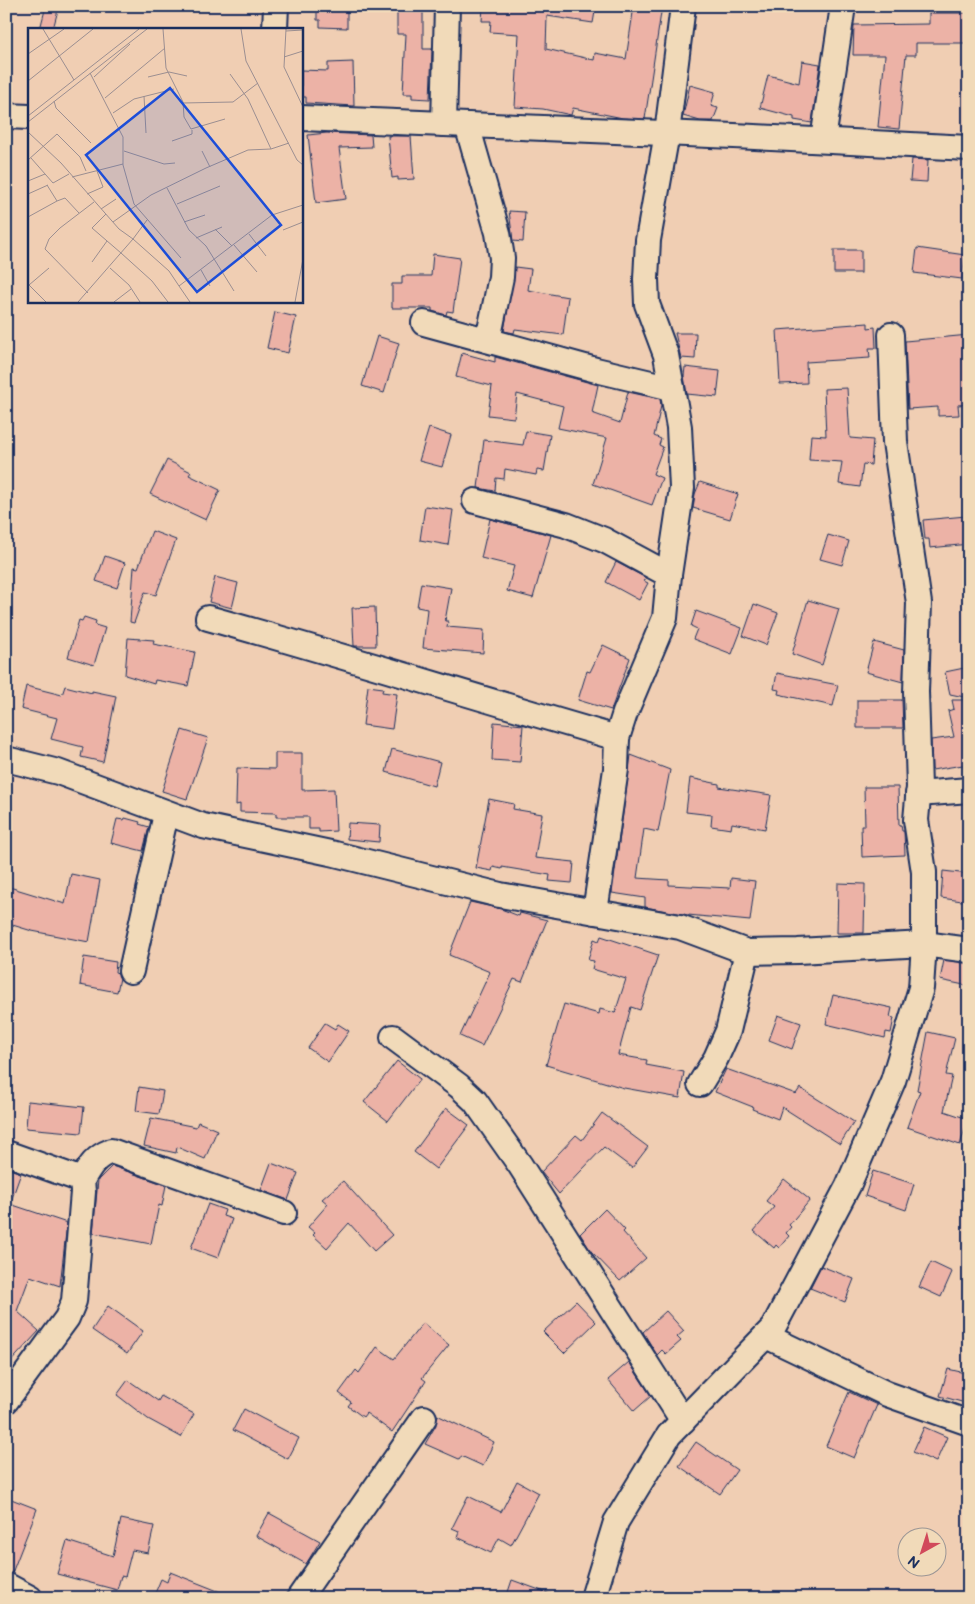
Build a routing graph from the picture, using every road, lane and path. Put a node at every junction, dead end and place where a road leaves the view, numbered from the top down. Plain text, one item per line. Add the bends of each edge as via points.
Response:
1 (276, 6) edge
2 (447, 6) edge
3 (683, 6) edge
4 (843, 6) edge
5 (275, 28) edge
6 (6, 116) edge
7 (28, 117) edge
8 (302, 118) edge
9 (455, 124) junction
10 (667, 133) junction
11 (823, 140) junction
12 (969, 148) edge
13 (424, 323) dead end
14 (891, 335) dead end
15 (488, 340) junction
16 (672, 388) junction
17 (475, 501) dead end
18 (669, 575) junction
19 (208, 618) dead end
20 (617, 738) junction
21 (6, 758) edge
22 (969, 790) edge
23 (918, 794) junction
24 (166, 814) junction
25 (596, 912) junction
26 (924, 944) junction
27 (969, 950) edge
28 (747, 952) junction
29 (131, 971) dead end
30 (393, 1037) dead end
31 (700, 1084) dead end
32 (6, 1153) edge
33 (82, 1180) junction
34 (284, 1213) dead end
35 (766, 1336) junction
36 (6, 1401) edge
37 (424, 1418) dead end
38 (683, 1421) junction
39 (969, 1423) edge
40 (6, 1585) edge
41 (30, 1598) edge
42 (298, 1598) edge
43 (592, 1598) edge

1 - 5 street
2 - 9 street
3 - 10 street
4 - 11 street
6 - 7 street
8 - 9 street
9 - 10 street
9 - 15 street via 498,233 502,258
10 - 11 street
10 - 16 street via 648,240 646,279 647,304 666,355
11 - 12 street
13 - 15 street
14 - 23 street via 895,442 918,602
15 - 16 street
16 - 18 street via 682,488
17 - 18 street via 566,525 604,540
18 - 20 street via 665,618
19 - 20 street
20 - 25 street via 616,769
21 - 24 street via 58,772
22 - 23 street
23 - 26 street via 916,820 924,872
24 - 25 street via 202,826 336,854 500,896
24 - 29 street
25 - 28 street via 680,927
26 - 27 street
26 - 28 street
26 - 35 street via 921,988 893,1082 848,1186
28 - 31 street via 728,1030
30 - 38 street via 475,1102 520,1164
32 - 33 street
33 - 34 street via 92,1162 111,1152
33 - 36 street via 84,1192 74,1301 67,1318
35 - 38 street
35 - 39 street via 886,1394
37 - 42 street
38 - 43 street via 669,1435 616,1522
40 - 41 street

